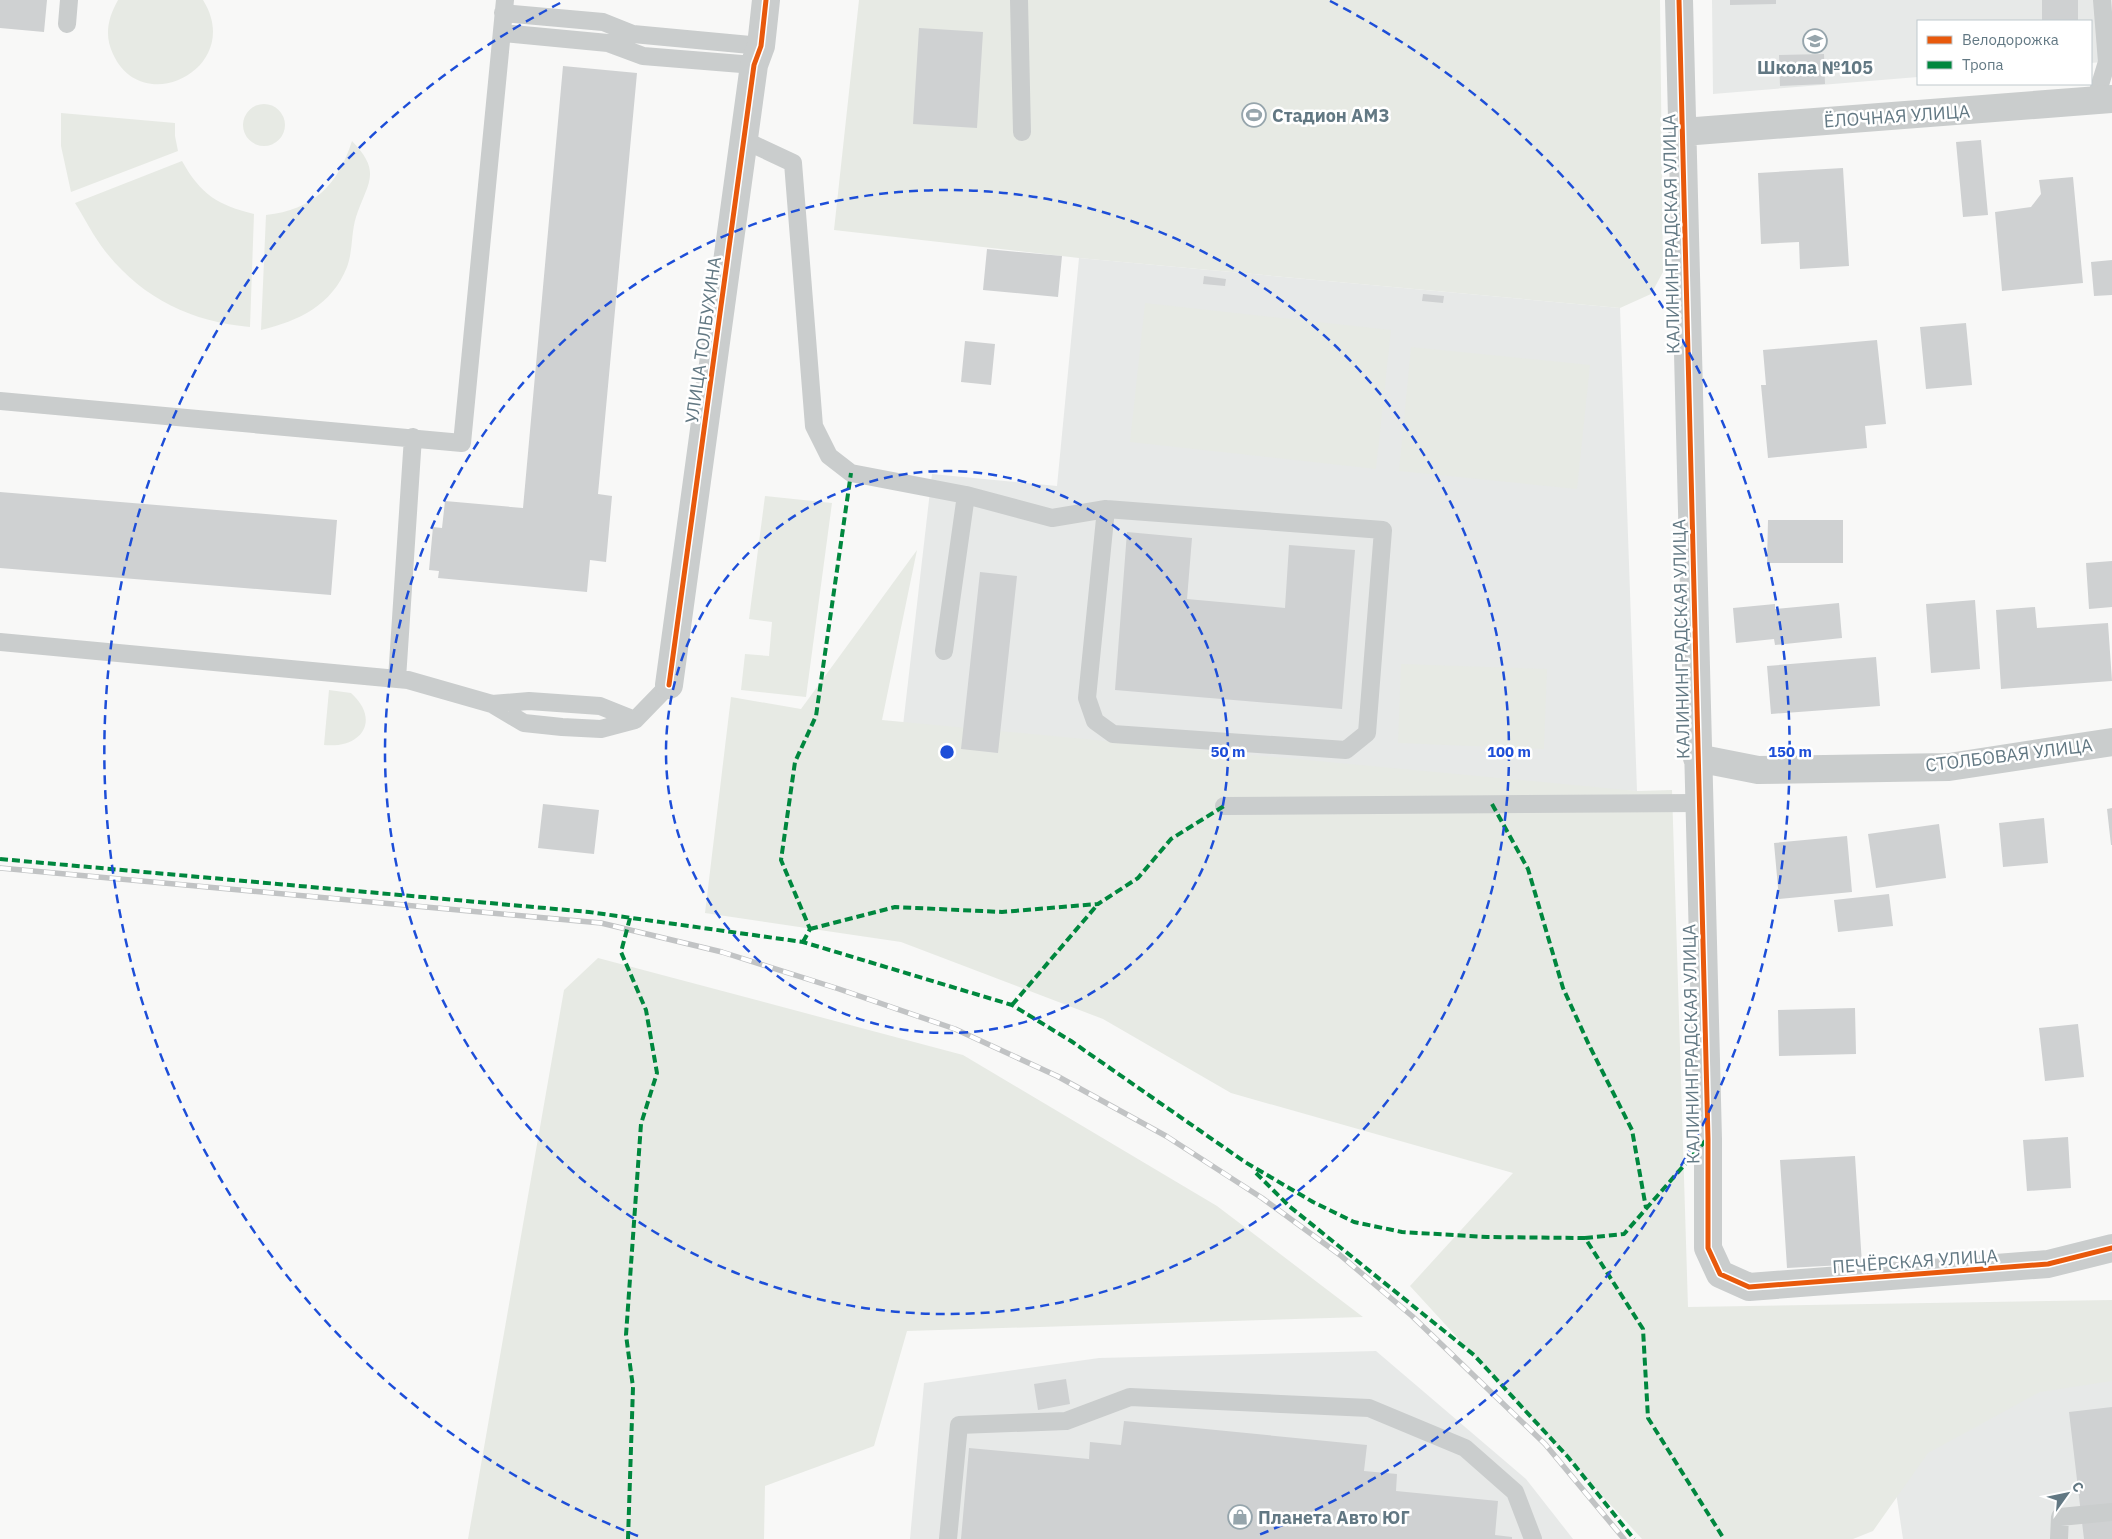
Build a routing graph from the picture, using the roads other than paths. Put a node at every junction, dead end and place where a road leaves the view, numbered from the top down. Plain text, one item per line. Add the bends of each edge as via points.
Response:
1 (69, 0) edge
2 (766, 0) edge
3 (1019, 0) edge
4 (1679, 0) edge
5 (2102, 0) edge
6 (504, 7) edge
7 (67, 24) dead end
8 (502, 32) junction
9 (757, 55) junction
10 (2104, 100) edge
11 (1022, 132) dead end
12 (1683, 132) junction
13 (744, 140) junction
14 (0, 401) edge
15 (413, 438) junction
16 (966, 495) junction
17 (1106, 509) junction
18 (0, 642) edge
19 (944, 651) dead end
20 (397, 678) junction
21 (668, 685) joint
22 (2112, 742) edge
23 (1697, 758) junction
24 (1698, 802) junction
25 (1224, 806) dead end
26 (2112, 1248) edge
27 (1720, 1274) joint
28 (2112, 1512) edge
29 (948, 1539) edge
30 (1532, 1539) edge
31 (2059, 1539) edge

1 - 7 lane
2 - 9 street, УЛИЦА ТОЛБУХИНА
3 - 11 lane
4 - 12 street, КАЛИНИНГРАДСКАЯ УЛИЦА
5 - 10 lane via 2107,62
6 - 8 lane
6 - 9 lane via 603,22 633,34
8 - 9 lane via 608,43 643,56
8 - 15 lane via 462,443
9 - 13 street, УЛИЦА ТОЛБУХИНА
10 - 12 street, ЁЛОЧНАЯ УЛИЦА
12 - 23 street, КАЛИНИНГРАДСКАЯ УЛИЦА
13 - 16 lane via 793,163 814,426 829,456 850,473
13 - 21 street, УЛИЦА ТОЛБУХИНА
14 - 15 lane
15 - 20 lane
16 - 17 lane via 1052,518
16 - 19 lane
17 - 17 lane via 1382,530 1367,733 1346,750 1113,734 1095,721 1087,698
18 - 20 lane
20 - 21 lane via 492,704 529,701 600,706 634,720
22 - 23 street, СТОЛБОВАЯ УЛИЦА via 1949,766 1758,770
23 - 24 street, КАЛИНИНГРАДСКАЯ УЛИЦА
24 - 25 lane
24 - 27 street, КАЛИНИНГРАДСКАЯ УЛИЦА via 1708,1248
26 - 27 street, ПЕЧЁРСКАЯ УЛИЦА via 2048,1264 1749,1287
28 - 31 lane via 2060,1517
29 - 30 lane via 959,1425 1066,1421 1130,1397 1369,1408 1465,1448 1515,1492

